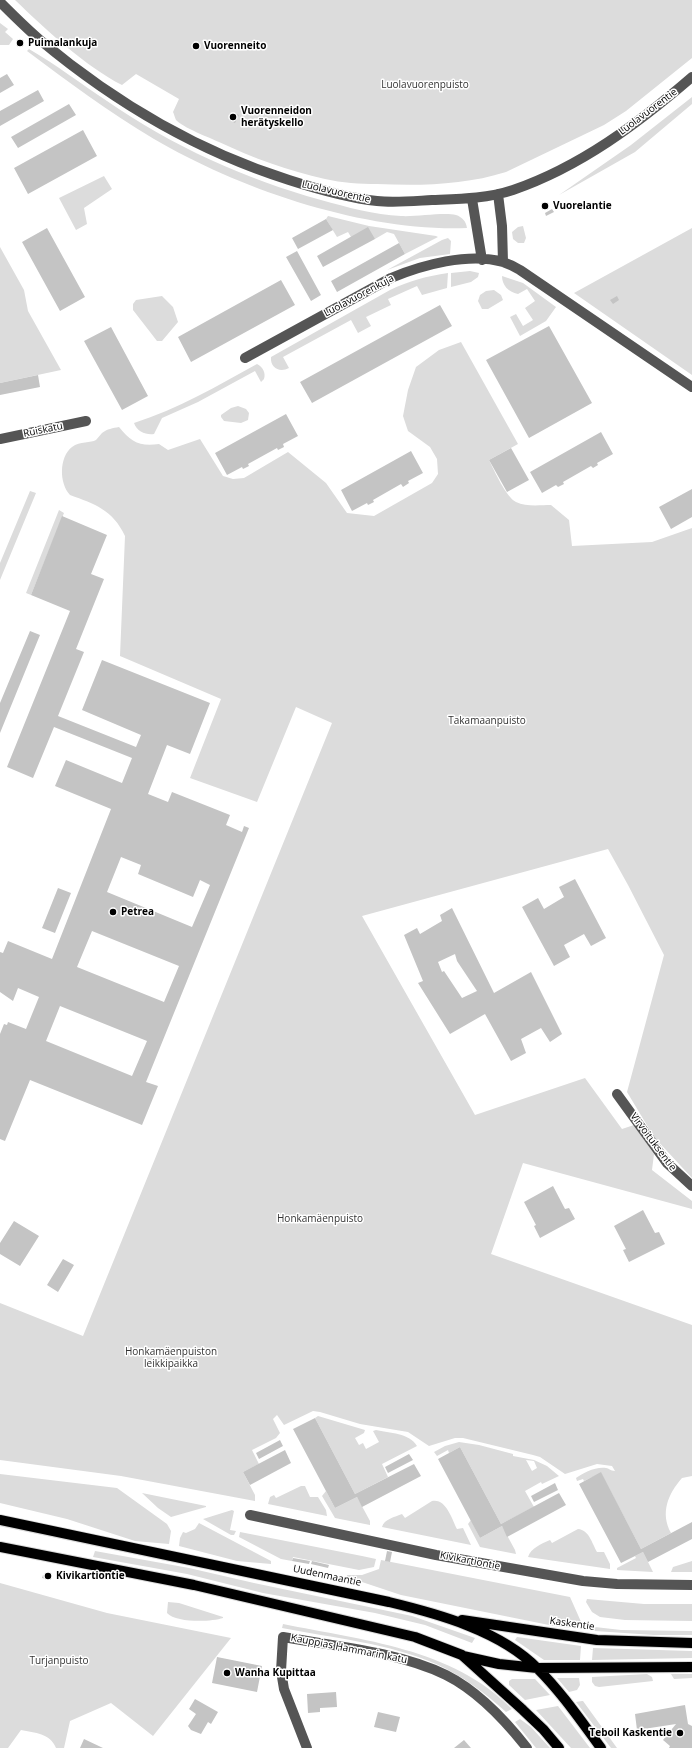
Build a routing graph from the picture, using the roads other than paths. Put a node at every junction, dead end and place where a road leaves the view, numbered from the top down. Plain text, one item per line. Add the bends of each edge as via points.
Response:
1 (0, 2) edge
2 (692, 77) edge
3 (498, 194) junction
4 (472, 199) junction
5 (482, 260) junction
6 (503, 262) junction
7 (245, 358) dead end
8 (692, 387) edge
9 (86, 422) dead end
10 (0, 439) edge
11 (617, 1094) dead end
12 (692, 1186) edge
13 (250, 1515) dead end
14 (0, 1520) edge
15 (0, 1547) edge
16 (692, 1585) edge
17 (450, 1618) junction
18 (692, 1643) edge
19 (462, 1655) junction
20 (692, 1667) edge
21 (537, 1668) junction
22 (307, 1748) edge
23 (527, 1748) edge
24 (559, 1748) edge
25 (601, 1748) edge

1 - 4 street, Luolavuorentie via 38,38 104,89 161,124 231,159 304,185 378,202
2 - 3 street, Luolavuorentie via 606,144 549,175
3 - 4 street, Luolavuorentie
3 - 6 street
4 - 5 street
5 - 6 street
5 - 7 street, Luolavuorenkuja via 444,262 391,278
6 - 8 street via 535,279
9 - 10 street, Ruiskatu
11 - 12 street, Virvoituksentie via 667,1163
13 - 16 street, Kivikartiontie via 444,1556 583,1581
14 - 17 main road, Uudenmaantie via 389,1602
15 - 19 main road via 194,1585 375,1627 415,1637
17 - 18 main road, Kaskentie via 597,1640
17 - 21 main road, Uudenmaantie via 488,1635
19 - 21 main road via 499,1664
19 - 24 main road via 543,1729
20 - 21 main road
21 - 25 main road, Uudenmaantie
22 - 23 street, Kauppias Hammarin katu via 284,1689 281,1671 283,1637 397,1658 446,1675 476,1696 505,1722

